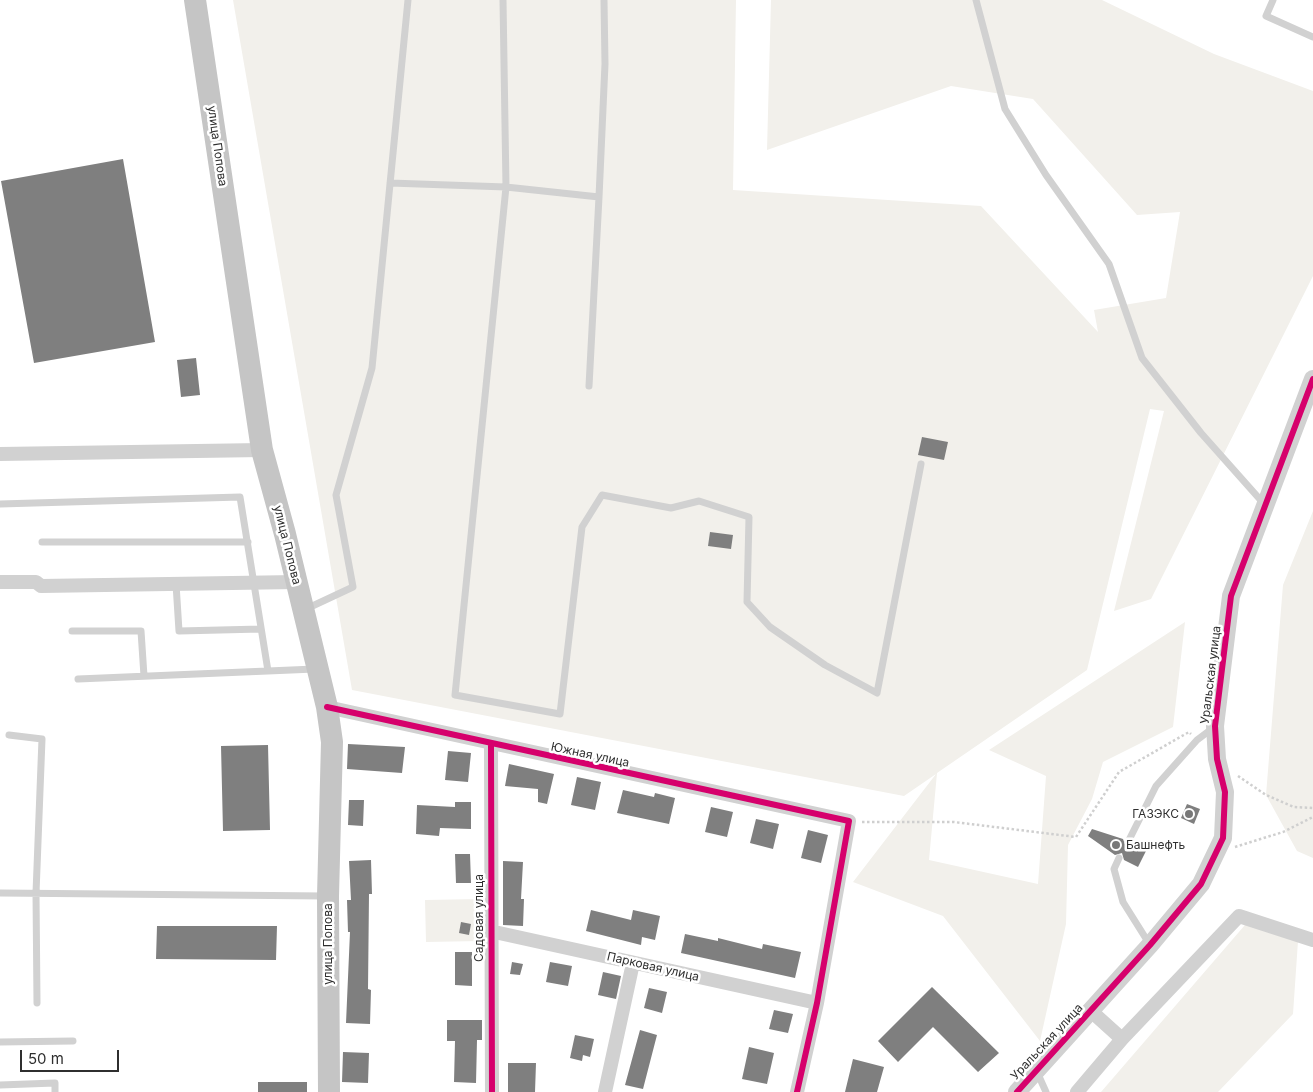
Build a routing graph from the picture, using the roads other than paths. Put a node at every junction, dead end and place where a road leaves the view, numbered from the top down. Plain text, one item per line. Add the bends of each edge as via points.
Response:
1 (195, 0) edge
2 (408, 0) edge
3 (503, 0) edge
4 (604, 0) edge
5 (976, 0) edge
6 (1273, 0) edge
7 (1313, 37) edge
8 (390, 183) junction
9 (506, 187) junction
10 (599, 197) junction
11 (1313, 379) edge
12 (589, 386) dead end
13 (262, 450) junction
14 (0, 454) edge
15 (921, 464) dead end
16 (0, 504) edge
17 (1265, 505) junction
18 (42, 542) dead end
19 (248, 542) junction
20 (0, 582) edge
21 (296, 582) junction
22 (254, 583) junction
23 (176, 584) junction
24 (303, 611) junction
25 (261, 629) junction
26 (72, 631) dead end
27 (317, 669) junction
28 (268, 671) junction
29 (144, 676) junction
30 (78, 679) dead end
31 (327, 707) junction
32 (1215, 726) junction
33 (9, 735) dead end
34 (491, 745) junction
35 (1128, 842) dead end
36 (1119, 858) dead end
37 (0, 893) edge
38 (36, 893) junction
39 (328, 896) junction
40 (490, 931) junction
41 (1313, 940) edge
42 (1150, 946) junction
43 (633, 963) junction
44 (37, 1003) dead end
45 (817, 1004) junction
46 (1091, 1011) junction
47 (1122, 1039) junction
48 (73, 1041) dead end
49 (0, 1042) edge
50 (1037, 1072) junction
51 (0, 1085) edge
52 (55, 1092) edge
53 (329, 1092) edge
54 (492, 1092) edge
55 (605, 1092) edge
56 (797, 1092) edge
57 (1017, 1092) edge
58 (1046, 1092) edge
59 (1077, 1092) edge

1 - 13 main road, улица Попова
2 - 8 lane
3 - 9 lane
4 - 10 lane via 605,64
5 - 17 lane via 1005,109 1046,175 1109,264 1142,358
6 - 7 lane via 1266,16
8 - 9 lane
8 - 24 lane via 372,368 336,495 353,587
9 - 10 lane
9 - 15 lane via 455,695 560,714 582,527 602,495 671,508 699,501 749,517 747,602 770,627 825,666 877,693
10 - 12 lane
11 - 17 street, Уральская улица
13 - 14 street
13 - 21 main road, улица Попова
16 - 19 lane via 240,497
17 - 32 street, Уральская улица via 1231,596
18 - 19 lane
19 - 22 lane
20 - 23 street via 36,582 41,586
21 - 22 street
21 - 24 main road, улица Попова
22 - 23 street
22 - 25 lane
23 - 25 lane via 179,630
24 - 27 main road, улица Попова
25 - 28 lane
26 - 29 lane via 141,631
27 - 28 lane
27 - 31 main road, улица Попова
28 - 29 lane
29 - 30 lane
31 - 34 street, Южная улица
31 - 39 main road, улица Попова via 332,742
32 - 35 lane via 1156,786
32 - 42 street, Уральская улица via 1217,759 1225,792 1223,838 1201,884
33 - 38 lane via 42,739
34 - 40 street, Садовая улица
34 - 45 street, Южная улица via 849,822
36 - 42 lane via 1114,868 1123,902
37 - 38 lane
38 - 39 lane
38 - 44 lane
39 - 53 main road, улица Попова
40 - 43 street, Парковая улица
40 - 54 street, Садовая улица
41 - 47 street via 1239,916
42 - 46 street, Уральская улица
43 - 45 street, Парковая улица
43 - 55 street
45 - 56 street
46 - 47 street
46 - 50 street, Уральская улица
47 - 59 street
48 - 49 lane
50 - 57 street, Уральская улица
50 - 58 lane
51 - 52 lane via 56,1083

